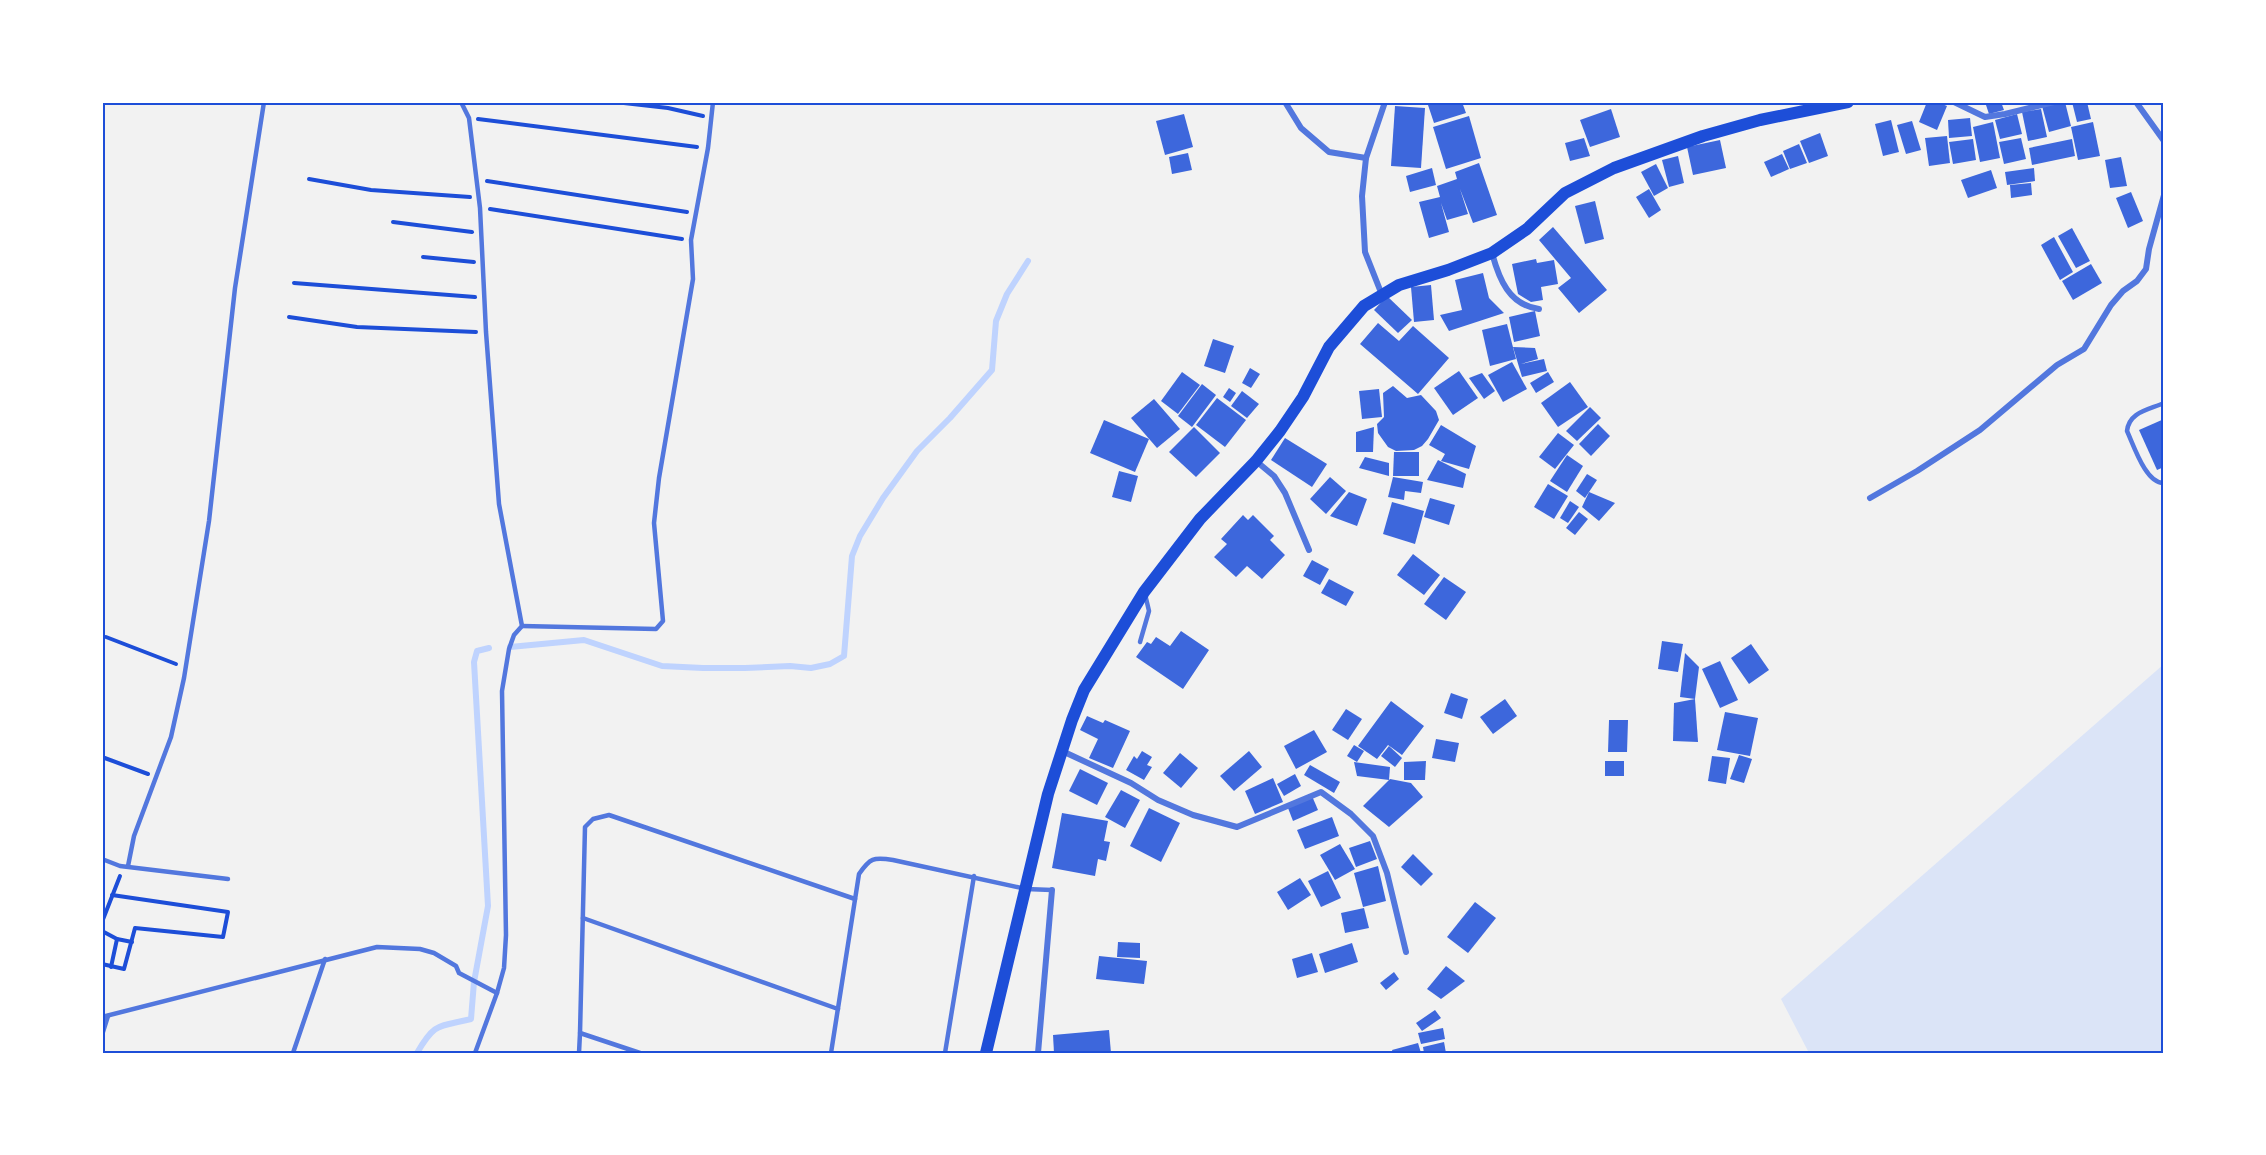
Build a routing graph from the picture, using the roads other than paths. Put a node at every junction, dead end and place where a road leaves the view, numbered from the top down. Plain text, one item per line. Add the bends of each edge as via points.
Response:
1 (264, 102) edge
2 (713, 102) edge
3 (1285, 102) edge
4 (1385, 102) edge
5 (1848, 102) edge
6 (1954, 102) edge
7 (2054, 102) edge
8 (2136, 102) edge
9 (463, 103) edge
10 (2164, 141) edge
11 (1366, 158) junction
12 (2164, 195) edge
13 (1492, 253) junction
14 (1382, 295) junction
15 (1539, 309) dead end
16 (2164, 403) edge
17 (1256, 462) junction
18 (2164, 483) edge
19 (1870, 498) dead end
20 (1309, 550) dead end
21 (1144, 592) junction
22 (522, 626) junction
23 (1140, 642) dead end
24 (1062, 751) junction
25 (102, 859) edge
26 (128, 866) junction
27 (974, 876) junction
28 (228, 879) dead end
29 (1026, 889) junction
30 (1052, 890) joint
31 (855, 899) junction
32 (583, 918) junction
33 (1406, 952) dead end
34 (325, 958) junction
35 (497, 993) junction
36 (838, 1009) junction
37 (108, 1016) junction
38 (102, 1017) edge
39 (580, 1033) junction
40 (102, 1035) edge
41 (293, 1053) edge
42 (475, 1053) edge
43 (579, 1053) edge
44 (640, 1053) edge
45 (831, 1053) edge
46 (945, 1053) edge
47 (986, 1053) edge
48 (1038, 1053) edge

1 - 26 lane via 235,288 209,521 185,667 171,737 134,836
2 - 22 lane via 691,240 693,279 654,523 663,621 656,629
3 - 11 street via 1301,128 1329,153
4 - 11 street
5 - 13 main road via 1703,136 1614,168 1565,193 1527,229
6 - 7 street via 1985,117
8 - 10 street
9 - 22 lane via 469,118 480,208 500,504
11 - 14 street via 1362,196 1365,252
12 - 19 street via 2146,269 2111,304 2084,349 2057,365 1980,430
13 - 14 main road via 1399,285
13 - 15 street via 1503,283 1514,297 1525,307
14 - 17 main road via 1364,306 1329,347 1303,397
16 - 18 lane via 2132,417 2127,431 2149,477
17 - 20 street via 1274,476 1285,493
17 - 21 main road via 1200,519
21 - 23 lane via 1149,611
21 - 24 main road via 1084,690
22 - 35 lane via 509,649 502,691 506,934 504,968
24 - 29 main road
24 - 33 street via 1166,804 1237,827 1321,792 1373,836 1387,873
25 - 26 lane
26 - 28 lane
27 - 29 lane
27 - 31 lane via 877,858 867,862 859,874
27 - 46 lane
29 - 30 lane
29 - 47 main road
30 - 48 street
31 - 32 lane via 609,815 593,819 585,827
31 - 36 lane
32 - 36 lane
32 - 39 lane
34 - 35 lane via 377,947 420,949 448,960 459,973
34 - 37 lane
34 - 41 lane
35 - 42 lane
36 - 45 lane
37 - 38 lane
37 - 40 lane
39 - 43 lane
39 - 44 lane

